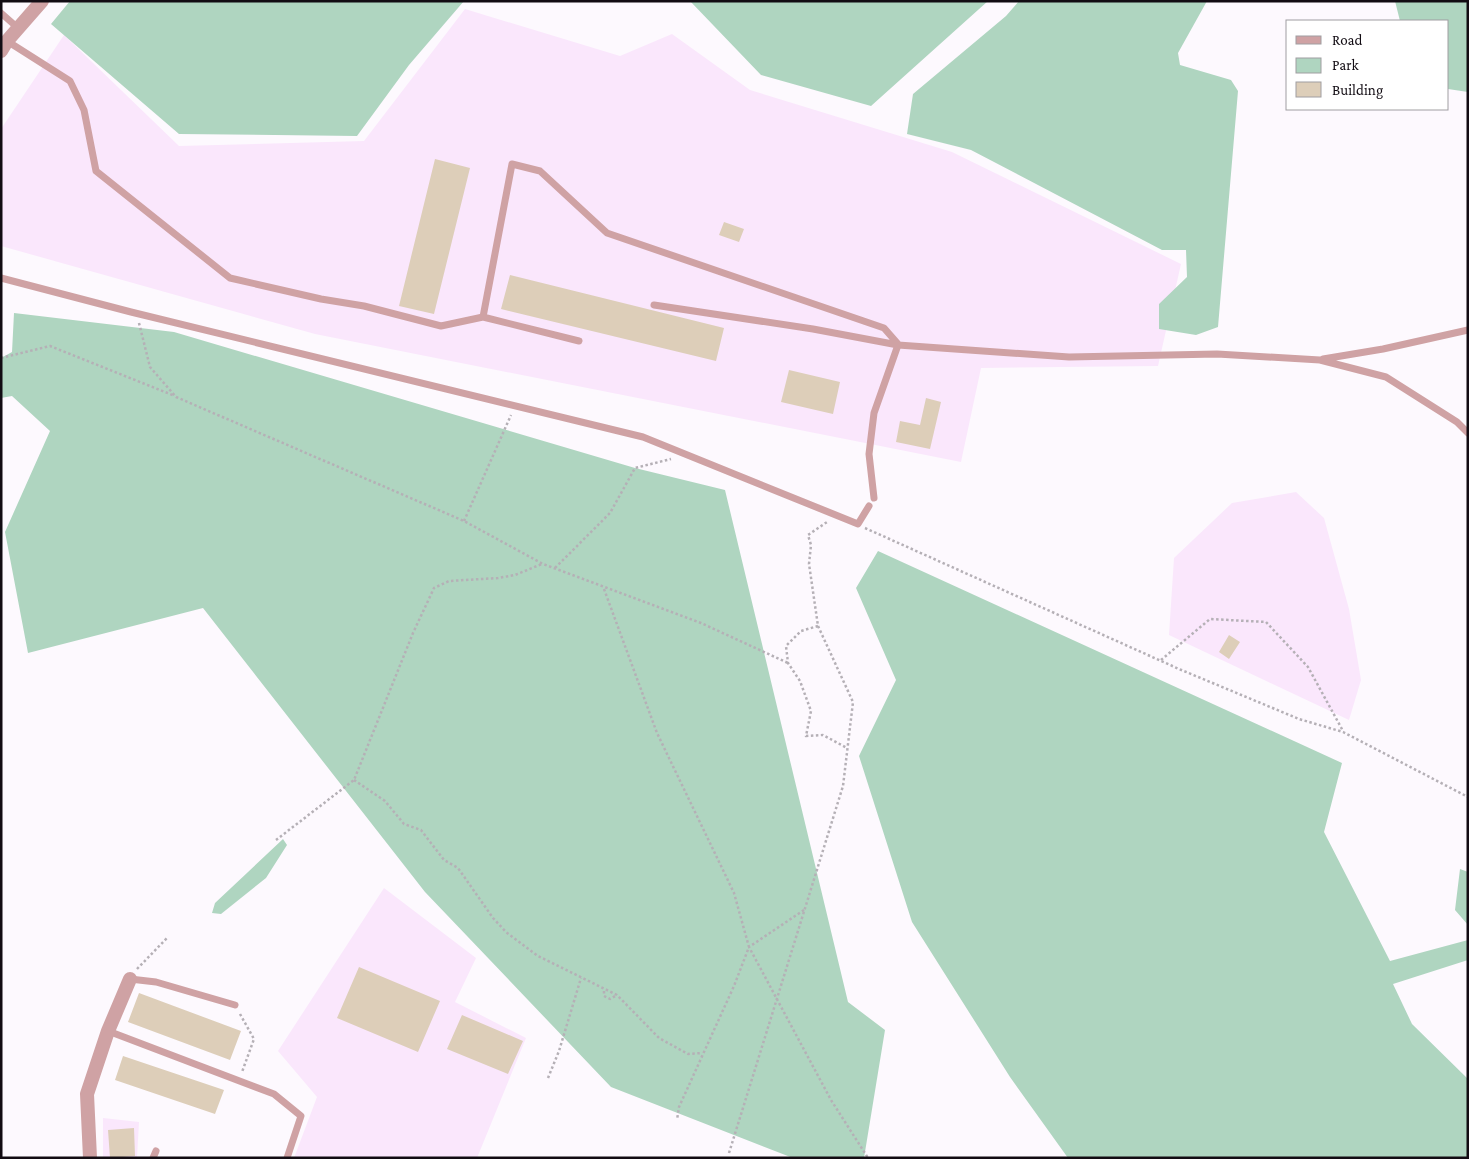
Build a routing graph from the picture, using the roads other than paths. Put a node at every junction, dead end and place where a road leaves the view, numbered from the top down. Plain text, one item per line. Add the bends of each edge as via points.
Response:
1 (42, 1) edge
2 (1, 13) edge
3 (19, 29) junction
4 (4, 46) edge
5 (1, 278) edge
6 (654, 305) dead end
7 (483, 317) junction
8 (1468, 330) edge
9 (579, 341) dead end
10 (898, 345) junction
11 (1320, 360) junction
12 (1468, 433) edge
13 (874, 498) dead end
14 (869, 506) dead end
15 (130, 979) joint
16 (235, 1004) road end
17 (108, 1031) junction
18 (90, 1158) edge
19 (287, 1158) edge

1 - 3 street
2 - 3 lane
3 - 4 street
4 - 7 lane via 70,81 84,110 96,170 230,278 441,326
5 - 14 lane via 642,437 858,524
6 - 10 lane
7 - 9 lane
7 - 10 lane via 512,164 540,171 607,233 884,328
8 - 11 lane
10 - 11 lane via 1069,357 1217,354
10 - 13 lane via 874,413 869,454
11 - 12 lane via 1386,377 1457,422
15 - 16 lane via 156,982
15 - 17 street
17 - 18 street via 87,1094
17 - 19 lane via 274,1094 301,1116

